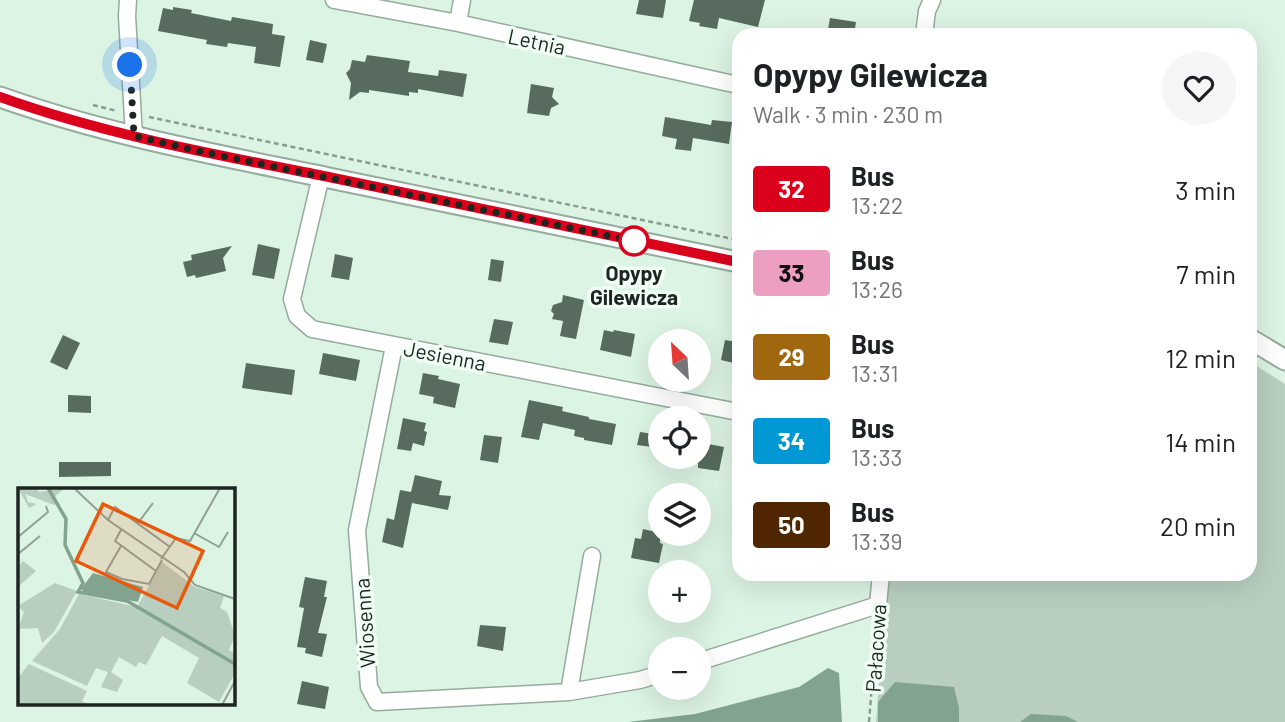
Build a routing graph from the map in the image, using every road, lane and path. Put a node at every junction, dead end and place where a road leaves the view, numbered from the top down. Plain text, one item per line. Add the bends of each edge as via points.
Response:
1 (128, 0) edge
2 (334, 0) edge
3 (462, 0) edge
4 (932, 0) edge
5 (458, 23) junction
6 (925, 28) edge
7 (732, 84) edge
8 (0, 97) edge
9 (142, 116) dead end
10 (134, 136) junction
11 (321, 176) junction
12 (732, 239) edge
13 (732, 261) edge
14 (1257, 343) edge
15 (394, 345) junction
16 (1285, 360) edge
17 (732, 411) edge
18 (592, 556) dead end
19 (880, 581) edge
20 (878, 606) junction
21 (711, 658) edge
22 (648, 678) edge
23 (569, 692) junction
24 (869, 722) edge

1 - 10 street
2 - 5 street, Letnia
3 - 5 street
4 - 6 street
5 - 7 street, Letnia
8 - 10 street
9 - 12 path
10 - 11 street
11 - 13 street
11 - 15 street, Jesienna via 292,299 297,316 312,329
14 - 16 street
15 - 17 street, Jesienna
15 - 23 street, Wiosenna via 357,530 369,687 377,702
18 - 23 street
19 - 20 street, Pałacowa
20 - 21 street
20 - 24 path, Pałacowa
22 - 23 street, Wiosenna

